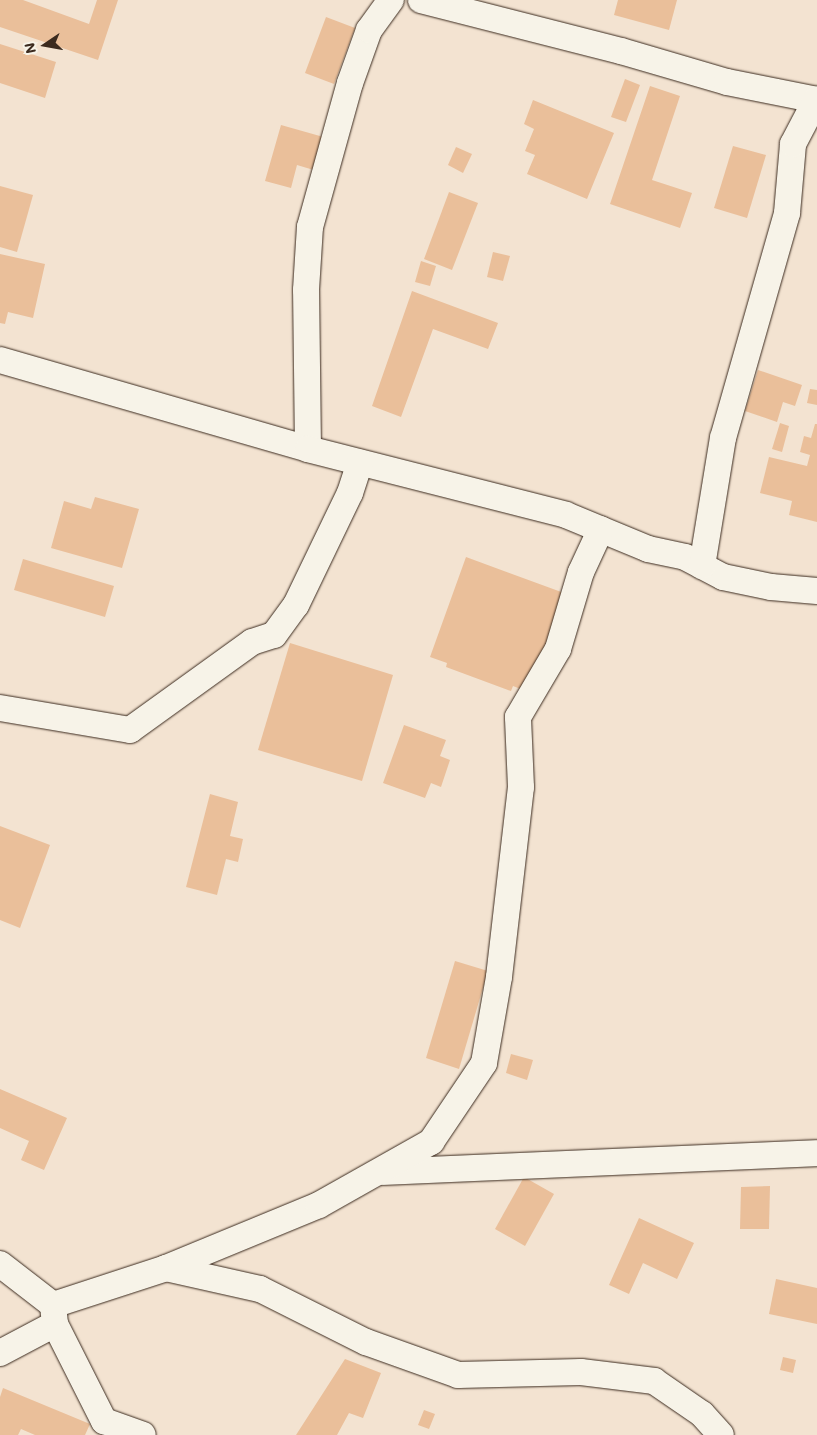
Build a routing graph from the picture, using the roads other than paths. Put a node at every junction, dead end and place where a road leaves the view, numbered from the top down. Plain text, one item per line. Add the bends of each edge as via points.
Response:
1 (391, 0) edge
2 (420, 0) edge
3 (817, 100) edge
4 (0, 360) edge
5 (308, 448) junction
6 (360, 463) junction
7 (601, 529) junction
8 (702, 566) junction
9 (817, 591) edge
10 (0, 708) edge
11 (817, 1153) edge
12 (378, 1172) junction
13 (0, 1264) edge
14 (166, 1268) junction
15 (54, 1314) junction
16 (0, 1353) edge
17 (102, 1428) edge
18 (143, 1435) edge
19 (721, 1435) edge

1 - 5 street via 369,30 350,83 310,228 306,290
2 - 3 street via 727,82
3 - 8 street via 793,144 787,213 723,438
4 - 5 street
5 - 6 street
6 - 7 street via 566,515
6 - 10 street via 350,493 296,605 274,635 252,642 130,730
7 - 8 street
7 - 12 street via 581,572 558,649 518,717 521,787 499,977 484,1063 431,1142
8 - 9 street via 723,577 771,587
11 - 12 street
12 - 14 street via 319,1205
13 - 15 street
14 - 15 street
14 - 19 street via 260,1289 366,1342 458,1375 581,1372 654,1381 702,1414
15 - 16 street
15 - 17 street
17 - 18 street

